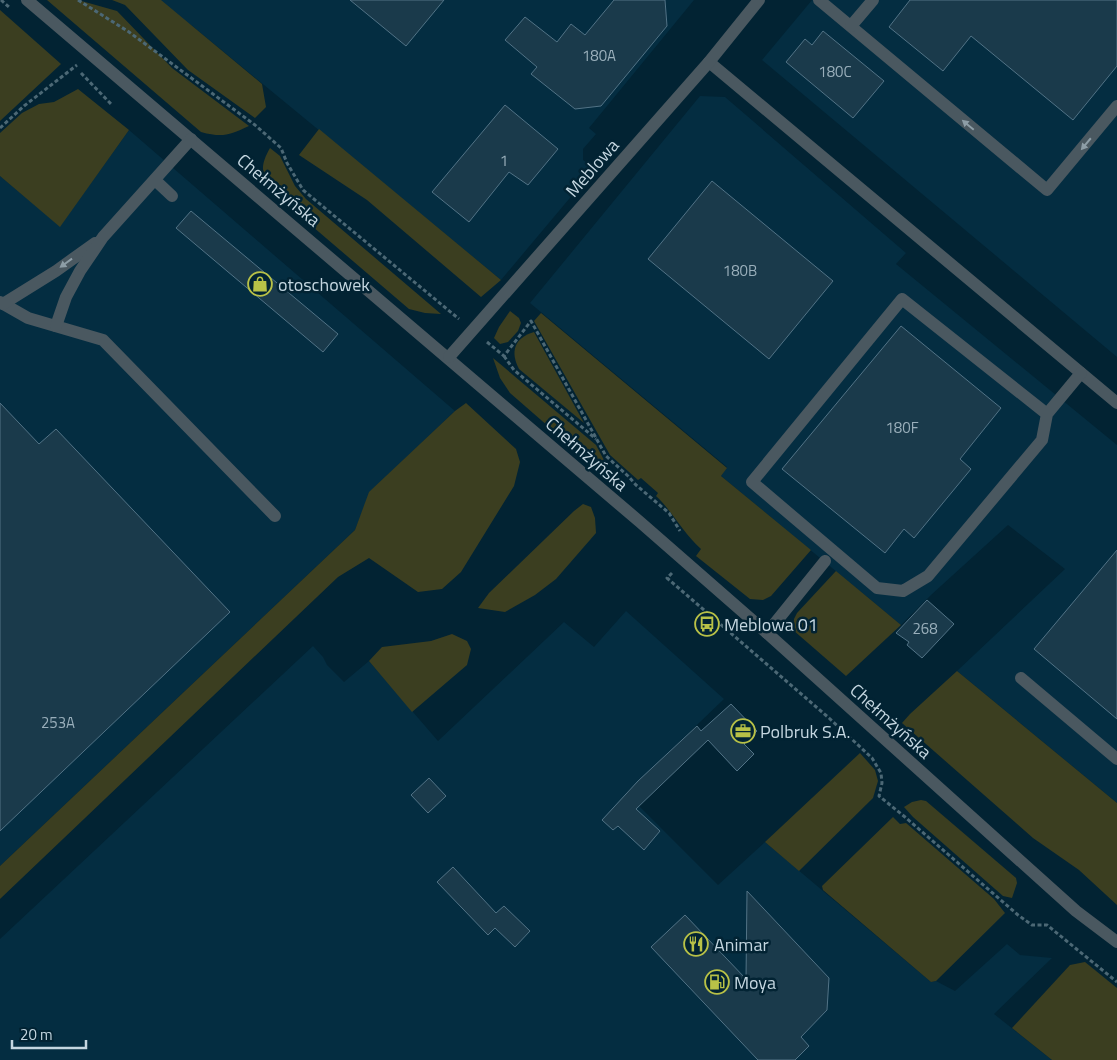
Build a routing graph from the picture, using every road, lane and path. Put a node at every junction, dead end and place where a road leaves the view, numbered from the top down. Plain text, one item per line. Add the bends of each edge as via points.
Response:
1 (27, 0) edge
2 (758, 0) edge
3 (819, 0) edge
4 (873, 0) edge
5 (851, 26) junction
6 (91, 54) junction
7 (709, 62) junction
8 (1117, 106) edge
9 (0, 128) edge
10 (191, 139) junction
11 (155, 180) junction
12 (172, 196) dead end
13 (103, 237) junction
14 (1, 303) edge
15 (56, 326) junction
16 (504, 356) dead end
17 (449, 357) junction
18 (1081, 373) junction
19 (1117, 403) edge
20 (1047, 414) junction
21 (598, 441) dead end
22 (274, 516) dead end
23 (825, 562) dead end
24 (767, 633) junction
25 (1021, 678) dead end
26 (1117, 758) edge
27 (1117, 942) edge

1 - 6 street, Chełmżyńska
2 - 7 street, Meblowa
3 - 5 street
4 - 5 street
8 -> 5 street via 1046,190
6 - 9 path
6 - 10 street, Chełmżyńska
7 - 17 street, Meblowa
7 - 18 street
10 - 11 street
10 - 17 street, Chełmżyńska
11 - 12 street
11 - 13 street
13 -> 14 street via 29,288
13 - 15 street via 66,297
14 - 15 street via 28,318
15 - 22 street via 104,340
16 - 21 path via 514,370
17 - 24 street, Chełmżyńska
18 - 19 street
18 - 20 street
20 - 20 street via 1042,440 928,576 903,591 877,588 752,482 902,299
23 - 24 street
24 - 27 street, Chełmżyńska via 1076,911
25 - 26 street

